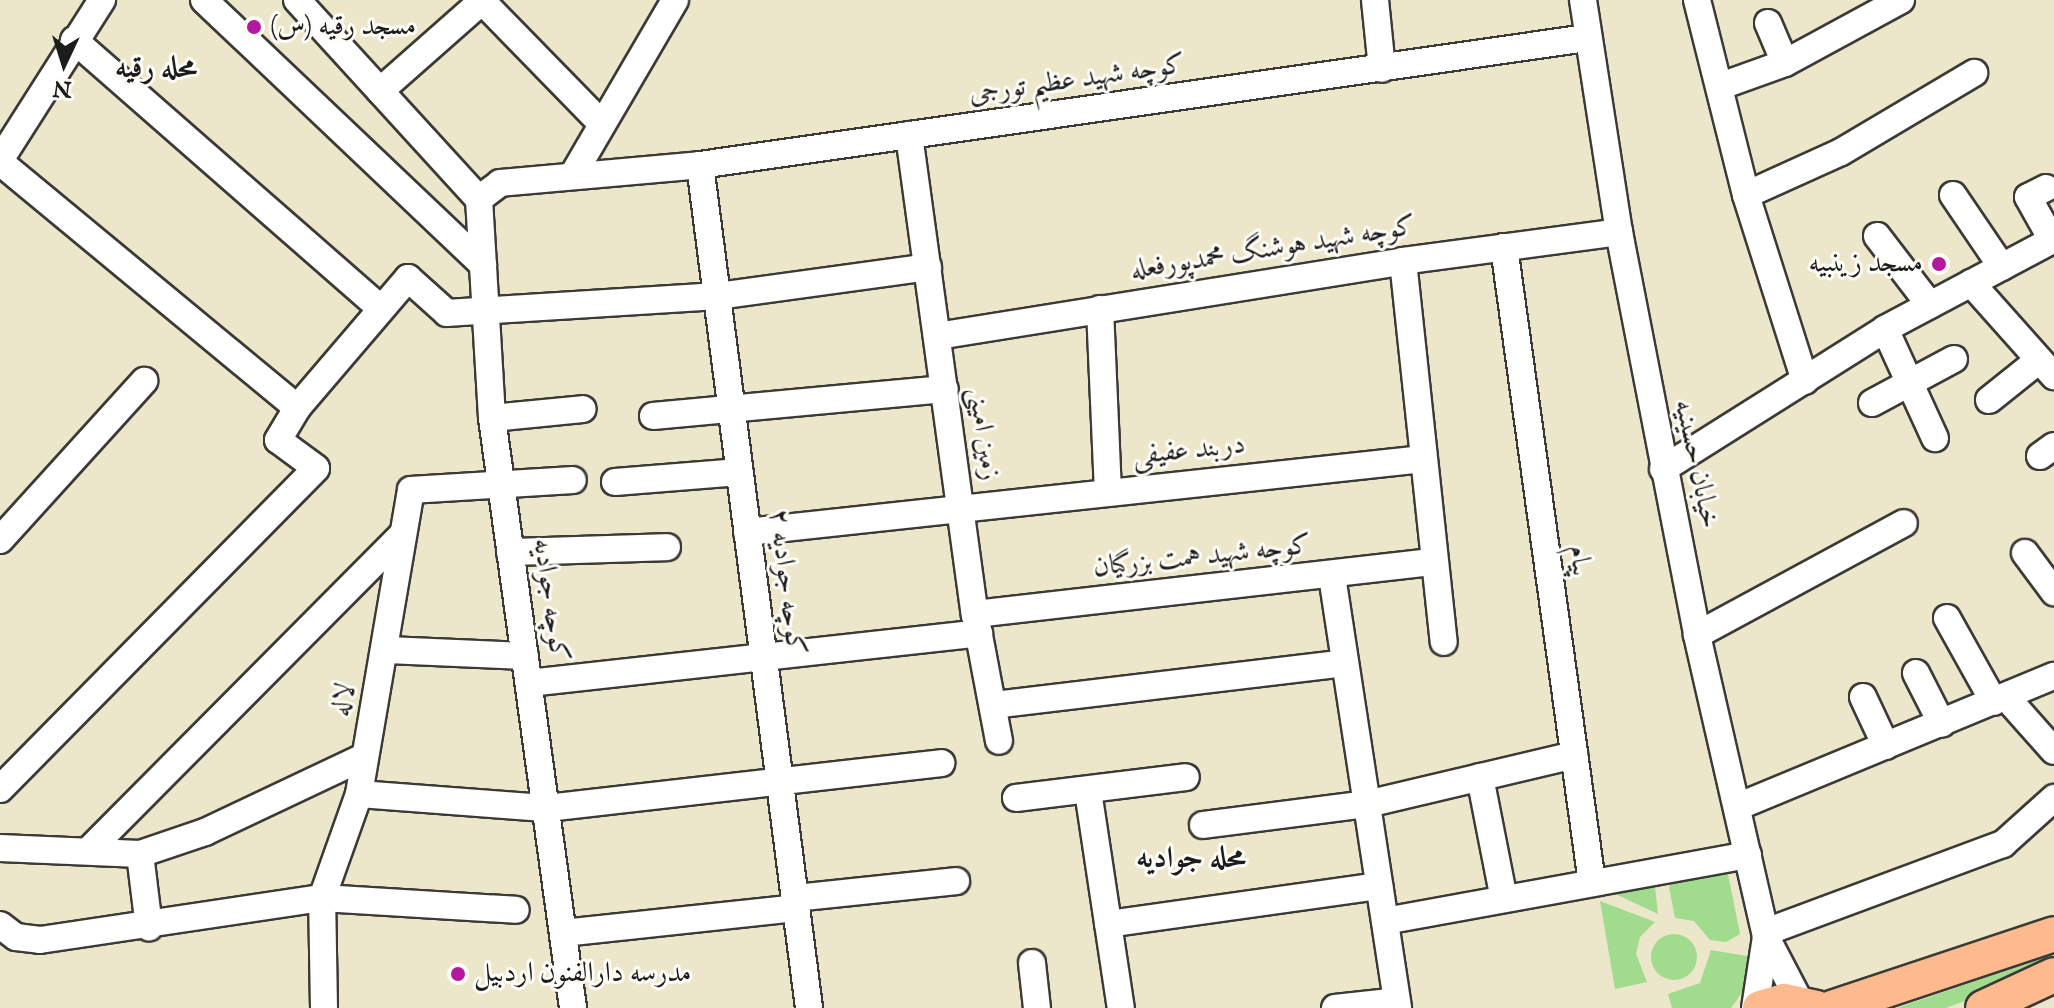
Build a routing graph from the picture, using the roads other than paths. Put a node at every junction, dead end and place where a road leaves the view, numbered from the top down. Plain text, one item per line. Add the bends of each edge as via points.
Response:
1 (102, 0) edge
2 (204, 0) edge
3 (297, 0) edge
4 (482, 0) edge
5 (675, 0) edge
6 (1375, 0) edge
7 (1583, 0) edge
8 (1697, 0) edge
9 (1901, 0) edge
10 (1768, 23) dead end
11 (1587, 38) junction
12 (74, 40) junction
13 (1785, 63) junction
14 (1382, 69) junction
15 (1974, 73) dead end
16 (1721, 86) junction
17 (380, 91) junction
18 (601, 123) junction
19 (909, 135) junction
20 (0, 161) edge
21 (700, 165) junction
22 (574, 173) junction
23 (2046, 188) dead end
24 (1746, 195) junction
25 (1953, 195) dead end
26 (479, 199) junction
27 (1619, 232) junction
28 (1877, 236) dead end
29 (2053, 240) edge
30 (1504, 247) junction
31 (1403, 261) junction
32 (483, 265) junction
33 (928, 267) junction
34 (2002, 267) junction
35 (1971, 283) junction
36 (717, 296) junction
37 (1930, 305) junction
38 (379, 307) junction
39 (1100, 309) junction
40 (485, 310) junction
41 (1885, 329) junction
42 (937, 336) junction
43 (1954, 359) dead end
44 (2047, 368) edge
45 (144, 381) dead end
46 (1805, 381) junction
47 (1908, 383) junction
48 (945, 389) junction
49 (1989, 400) dead end
50 (1872, 403) dead end
51 (297, 408) junction
52 (583, 409) dead end
53 (731, 409) junction
54 (653, 416) dead end
55 (492, 418) junction
56 (1935, 438) dead end
57 (1423, 459) junction
58 (1663, 469) junction
59 (740, 472) junction
60 (573, 480) dead end
61 (615, 482) dead end
62 (501, 486) junction
63 (1108, 491) junction
64 (960, 505) junction
65 (1904, 523) dead end
66 (747, 532) junction
67 (402, 535) junction
68 (0, 540) edge
69 (667, 547) dead end
70 (510, 552) junction
71 (2025, 553) dead end
72 (1434, 562) junction
73 (1332, 576) junction
74 (2054, 592) edge
75 (1947, 618) dead end
76 (977, 623) junction
77 (1697, 635) junction
78 (1444, 642) dead end
79 (387, 650) junction
80 (525, 656) junction
81 (763, 657) junction
82 (1345, 663) junction
83 (1916, 673) dead end
84 (2054, 676) edge
85 (529, 683) junction
86 (1863, 697) dead end
87 (2000, 700) junction
88 (993, 705) junction
89 (1942, 724) junction
90 (999, 741) dead end
91 (1886, 746) junction
92 (2054, 751) edge
93 (1574, 755) junction
94 (364, 757) junction
95 (941, 763) dead end
96 (1186, 777) dead end
97 (1480, 777) junction
98 (779, 779) junction
99 (0, 789) edge
100 (1088, 791) junction
101 (359, 794) junction
102 (1016, 798) dead end
103 (2054, 798) edge
104 (1367, 804) junction
105 (1737, 807) junction
106 (547, 808) junction
107 (1203, 825) dead end
108 (0, 848) edge
109 (90, 849) junction
110 (140, 854) junction
111 (1748, 855) junction
112 (956, 881) dead end
113 (1592, 883) junction
114 (1379, 886) junction
115 (322, 898) junction
116 (1504, 899) junction
117 (796, 903) junction
118 (516, 910) dead end
119 (1385, 921) junction
120 (1108, 924) junction
121 (0, 925) edge
122 (149, 927) junction
123 (563, 933) junction
124 (1766, 934) junction
125 (2049, 934) edge
126 (1032, 963) dead end
127 (2054, 975) edge
128 (1867, 1002) edge
129 (1398, 1004) edge
130 (1816, 1006) edge
131 (324, 1008) edge
132 (573, 1008) edge
133 (809, 1008) edge
134 (1037, 1008) edge
135 (1121, 1008) edge
136 (1335, 1008) edge
137 (1757, 1008) edge
138 (1983, 1008) edge

1 - 12 street
2 - 32 street
3 - 17 street
4 - 17 street
4 - 18 street
5 - 18 street
6 - 14 street
7 - 11 street, خیابان حسینیه
8 - 16 street
9 - 13 street
10 - 13 street
11 - 14 street, کوچه شهید عظیم تورجی
11 - 27 street, خیابان حسینیه
12 - 20 street
12 - 38 street
13 - 16 street
14 - 19 street, کوچه شهید عظیم تورجی
15 - 24 street via 1841,152
16 - 24 street
17 - 26 street
18 - 22 street
19 - 21 street, کوچه شهید عظیم تورجی
19 - 33 street, زمین امینی
20 - 51 street
21 - 22 street, کوچه شهید عظیم تورجی
21 - 36 street, کوچه جوادیه ۲
22 - 26 street, کوچه شهید عظیم تورجی via 500,183
23 - 29 street via 2028,197
24 - 46 street
25 - 34 street
26 - 32 street, کوچه جوادیه
27 - 30 street, کوچه شهید هوشنگ محمدپورفعله
27 - 58 street, خیابان حسینیه
28 - 37 street
29 - 34 street
30 - 31 street, کوچه شهید هوشنگ محمدپورفعله
30 - 93 street, پیام
31 - 39 street, کوچه شهید هوشنگ محمدپورفعله
31 - 57 street
32 - 40 street, کوچه جوادیه
33 - 36 street
33 - 42 street, زمین امینی
34 - 35 street
35 - 37 street
35 - 44 street
36 - 40 street
36 - 53 street, کوچه جوادیه ۲
37 - 41 street
38 - 40 street via 408,278 447,313
38 - 51 street
39 - 42 street, کوچه شهید هوشنگ محمدپورفعله
39 - 63 street
40 - 55 street, کوچه جوادیه
41 - 46 street
41 - 47 street
42 - 48 street, زمین امینی
43 - 47 street
44 - 49 street
45 - 68 street
46 - 58 street
47 - 50 street
47 - 56 street
48 - 53 street
48 - 64 street, زمین امینی
51 - 99 street via 278,440 316,468
52 - 55 street
53 - 54 street
53 - 59 street, کوچه جوادیه ۲
55 - 62 street, کوچه جوادیه
57 - 63 street, دربند عفیفی
57 - 72 street
58 - 77 street, خیابان حسینیه
59 - 61 street
59 - 66 street, کوچه جوادیه ۲
60 - 62 street
62 - 67 street, لاله via 411,490
62 - 70 street, کوچه جوادیه
63 - 64 street, دربند عفیفی
64 - 66 street, دربند عفیفی
64 - 76 street, زمین امینی
65 - 77 street
66 - 81 street, کوچه جوادیه ۲
67 - 79 street, لاله
67 - 109 street
69 - 70 street
70 - 80 street, کوچه جوادیه
71 - 74 street
72 - 73 street, کوچه شهید همت بزرگیان
72 - 78 street
73 - 76 street, کوچه شهید همت بزرگیان
73 - 82 street
75 - 87 street
76 - 81 street, کوچه شهید همت بزرگیان
76 - 88 street, زمین امینی
77 - 105 street, خیابان حسینیه
79 - 80 street
79 - 94 street, لاله
80 - 85 street, کوچه جوادیه
81 - 85 street, کوچه شهید همت بزرگیان
81 - 98 street, کوچه جوادیه ۲
82 - 88 street
82 - 104 street
83 - 89 street
84 - 87 street
85 - 106 street, کوچه جوادیه
86 - 91 street
87 - 89 street
87 - 92 street
88 - 90 street, زمین امینی
89 - 91 street
91 - 105 street
93 - 97 street
93 - 113 street, پیام
94 - 101 street, لاله
94 - 110 street via 205,832
95 - 98 street
96 - 100 street
97 - 104 street
97 - 116 street
98 - 106 street
98 - 117 street, کوچه جوادیه ۲
100 - 102 street
100 - 120 street
101 - 106 street
101 - 115 street, لاله
103 - 124 street via 2003,844
104 - 107 street
104 - 114 street
105 - 111 street, خیابان حسینیه
106 - 123 street, کوچه جوادیه
108 - 109 street
109 - 110 street
110 - 122 street
111 - 113 street
111 - 124 street, خیابان حسینیه
112 - 117 street
113 - 116 street
114 - 119 street
114 - 120 street
115 - 118 street
115 - 122 street
115 - 131 street, لاله
116 - 119 street
117 - 123 street
117 - 133 street, کوچه جوادیه ۲
119 - 129 street
120 - 135 street
121 - 122 street via 16,937 40,940
123 - 132 street, کوچه جوادیه
124 - 130 street
124 - 137 street
125 - 128 main road
126 - 134 street
127 - 138 main road
128 - 130 main road
129 - 136 street
130 - 137 main road

